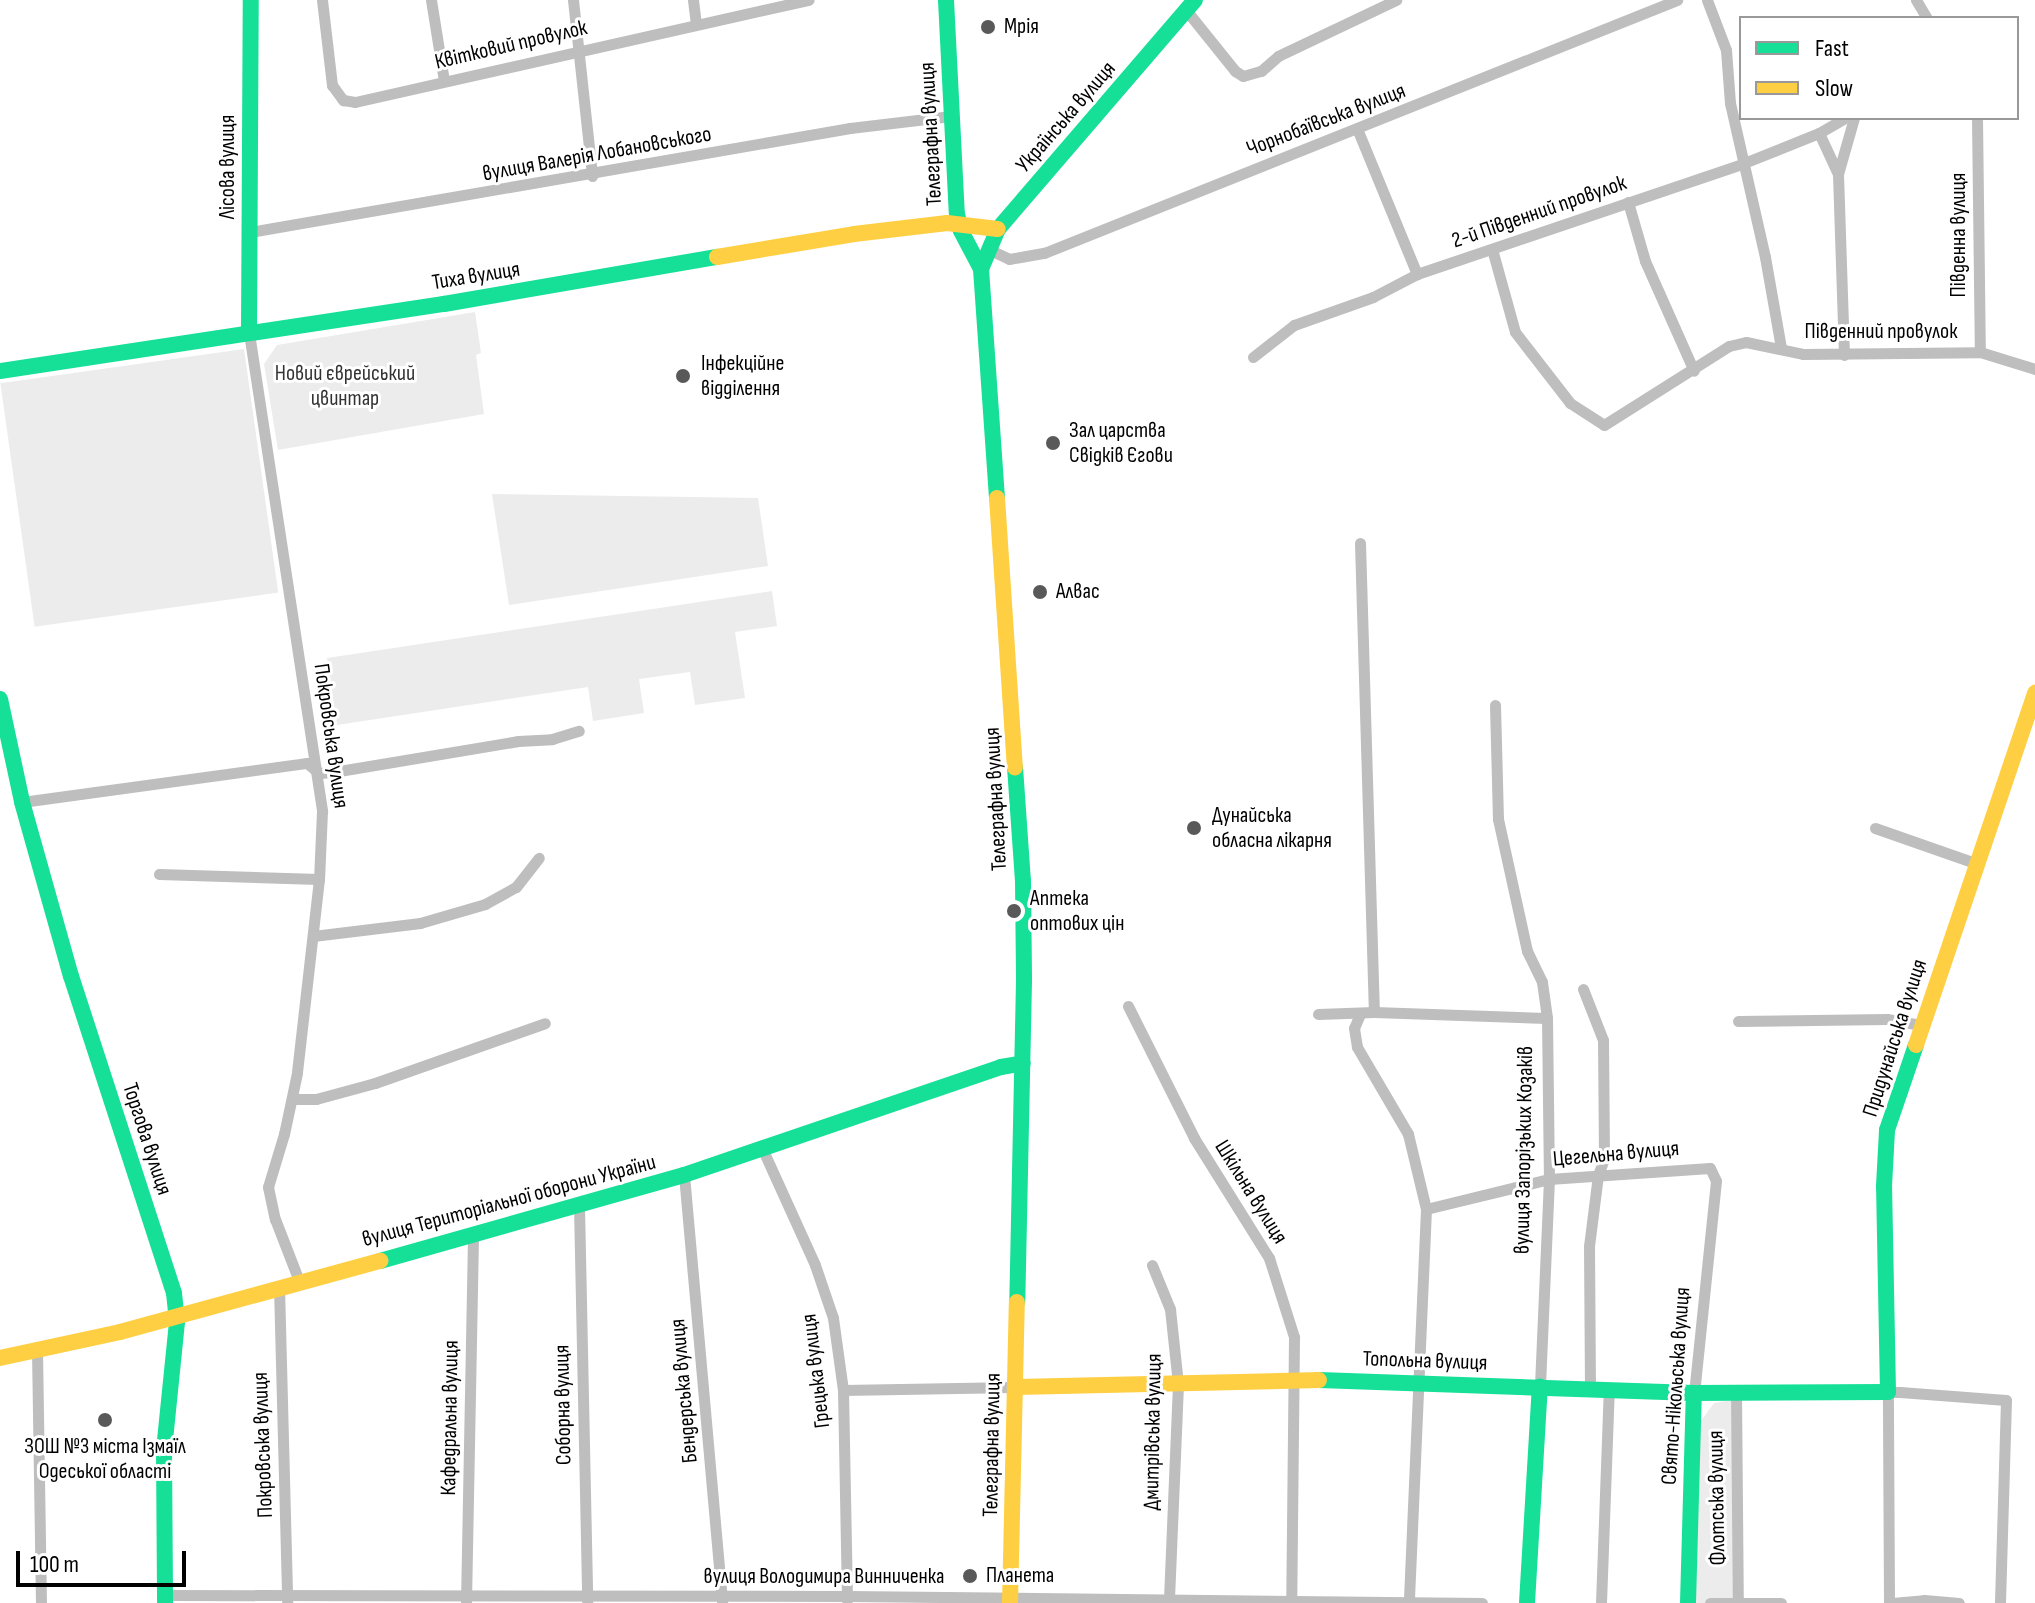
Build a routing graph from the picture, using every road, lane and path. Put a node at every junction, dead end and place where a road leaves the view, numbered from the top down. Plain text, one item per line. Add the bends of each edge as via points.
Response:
1 (251, 0) edge
2 (322, 0) edge
3 (431, 0) edge
4 (573, 0) edge
5 (693, 0) edge
6 (809, 0) edge
7 (946, 0) edge
8 (1396, 0) edge
9 (1677, 0) edge
10 (1707, 0) edge
11 (1191, 5) edge
12 (696, 24) junction
13 (579, 50) junction
14 (444, 81) junction
15 (951, 116) junction
16 (1842, 120) edge
17 (1853, 120) edge
18 (1977, 120) edge
19 (1358, 131) junction
20 (1819, 133) junction
21 (1744, 163) junction
22 (1838, 174) junction
23 (592, 176) junction
24 (1628, 202) junction
25 (959, 224) junction
26 (998, 229) junction
27 (250, 232) junction
28 (988, 249) junction
29 (1492, 249) junction
30 (981, 269) junction
31 (1417, 274) junction
32 (249, 333) junction
33 (1781, 348) junction
34 (1980, 352) junction
35 (1844, 355) junction
36 (1253, 357) dead end
37 (2035, 369) edge
38 (0, 371) edge
39 (1694, 371) junction
40 (1360, 543) dead end
41 (2035, 693) edge
42 (0, 699) edge
43 (1495, 705) dead end
44 (579, 731) dead end
45 (319, 773) junction
46 (22, 802) junction
47 (1875, 828) dead end
48 (539, 858) dead end
49 (1975, 863) junction
50 (159, 874) dead end
51 (319, 879) junction
52 (313, 936) junction
53 (1583, 989) dead end
54 (1128, 1006) dead end
55 (1374, 1012) junction
56 (1318, 1014) dead end
57 (1360, 1014) junction
58 (1547, 1018) junction
59 (1738, 1021) dead end
60 (545, 1023) dead end
61 (1922, 1025) junction
62 (1023, 1063) junction
63 (293, 1099) junction
64 (762, 1148) junction
65 (1715, 1173) joint
66 (684, 1175) junction
67 (1598, 1175) junction
68 (1549, 1179) junction
69 (579, 1206) junction
70 (1426, 1209) junction
71 (473, 1234) junction
72 (1152, 1265) dead end
73 (299, 1281) junction
74 (279, 1287) junction
75 (177, 1314) junction
76 (37, 1350) junction
77 (0, 1358) edge
78 (1297, 1379) junction
79 (1178, 1384) junction
80 (1419, 1384) junction
81 (1540, 1386) junction
82 (1015, 1387) junction
83 (1590, 1388) junction
84 (1609, 1389) junction
85 (843, 1390) junction
86 (1736, 1392) junction
87 (1888, 1392) junction
88 (1694, 1393) junction
89 (165, 1599) edge
90 (587, 1599) edge
91 (287, 1600) edge
92 (466, 1600) edge
93 (723, 1600) edge
94 (847, 1600) edge
95 (1169, 1600) edge
96 (1010, 1601) edge
97 (1409, 1602) edge
98 (41, 1603) edge
99 (1291, 1603) edge
100 (1482, 1603) edge
101 (1527, 1603) edge
102 (1601, 1603) edge
103 (1688, 1603) edge
104 (1710, 1603) edge
105 (1738, 1603) edge
106 (1781, 1603) edge
107 (1890, 1603) edge
108 (1959, 1603) edge
109 (2000, 1603) edge

1 - 27 main road, Лісова вулиця
2 - 14 street, Квітковий провулок via 328,63 343,100 355,102
3 - 14 street
4 - 13 street
5 - 12 street
6 - 12 street, Квітковий провулок
7 - 15 main road, Телеграфна вулиця
8 - 11 street via 1243,76
9 - 19 street, Чорнобаївська вулиця
10 - 21 street via 1726,50 1730,103
11 - 26 main road, Українська вулиця
12 - 13 street, Квітковий провулок
13 - 14 street, Квітковий провулок
13 - 23 street
15 - 23 street, вулиця Валерія Лобановського via 850,128
15 - 25 main road, Телеграфна вулиця
16 - 20 street, 2-й Південний провулок
17 - 22 street
18 - 34 street, Південна вулиця
19 - 28 street, Чорнобаївська вулиця via 1044,253 1009,259
19 - 31 street
20 - 21 street, 2-й Південний провулок
20 - 22 street
21 - 24 street, 2-й Південний провулок
21 - 33 street
22 - 35 street
23 - 27 street, вулиця Валерія Лобановського
24 - 29 street, 2-й Південний провулок
24 - 39 street via 1645,261
25 - 26 main road, Тиха вулиця
25 - 30 main road, Телеграфна вулиця
25 - 32 main road, Тиха вулиця via 854,234
26 - 28 main road, Українська вулиця
27 - 32 main road, Лісова вулиця
28 - 30 main road, Українська вулиця
29 - 31 street, 2-й Південний провулок
29 - 39 street, Південний провулок via 1515,332 1570,403 1604,425
30 - 62 main road, Телеграфна вулиця via 1021,845
31 - 36 street, 2-й Південний провулок via 1373,297 1294,325
32 - 38 main road, Тиха вулиця
32 - 45 street, Покровська вулиця
33 - 35 street, Південний провулок
33 - 39 street, Південний провулок via 1746,342 1729,346
34 - 35 street, Південний провулок
34 - 37 street, Південний провулок
40 - 55 street
41 - 49 main road, Придунайська вулиця
42 - 46 main road, Торгова вулиця
43 - 58 street, вулиця Запорізьких Козаків via 1498,819
44 - 45 street
45 - 46 street via 307,763
45 - 51 street, Покровська вулиця
46 - 75 main road, Торгова вулиця
47 - 49 street
48 - 52 street via 509,892 474,908 420,923
49 - 61 main road, Придунайська вулиця
50 - 51 street
51 - 52 street, Покровська вулиця
52 - 63 street, Покровська вулиця
53 - 67 street via 1603,1040 1604,1159
54 - 78 street, Шкільна вулиця via 1194,1138 1269,1258 1294,1337
55 - 57 street
55 - 58 street
56 - 57 street
57 - 70 street via 1354,1028 1357,1047 1408,1134
58 - 68 street, вулиця Запорізьких Козаків
59 - 61 street via 1887,1019
60 - 63 street via 375,1083 316,1099
61 - 87 main road, Придунайська вулиця via 1887,1130
62 - 64 main road, вулиця Територіальної оборони України
62 - 82 main road, Телеграфна вулиця
63 - 73 street, Покровська вулиця via 268,1194
64 - 66 main road, вулиця Територіальної оборони України
64 - 85 street, Грецька вулиця via 823,1285
65 - 67 street, Цегельна вулиця via 1700,1167
65 - 88 street, Свято-Нікольська вулиця
66 - 69 main road, вулиця Територіальної оборони України
66 - 93 street, Бендерська вулиця
67 - 68 street, Цегельна вулиця
67 - 83 street via 1589,1246
68 - 70 street, Цегельна вулиця
68 - 81 street, вулиця Запорізьких Козаків
69 - 71 main road, вулиця Територіальної оборони України
69 - 90 street, Соборна вулиця
70 - 80 street
71 - 73 main road, вулиця Територіальної оборони України
71 - 92 street, Кафедральна вулиця
72 - 79 street, Дмитрівська вулиця via 1170,1309
73 - 74 main road, вулиця Територіальної оборони України
74 - 75 main road, вулиця Територіальної оборони України
74 - 91 street, Покровська вулиця
75 - 76 main road, вулиця Територіальної оборони України
75 - 89 main road, Торгова вулиця via 164,1451
76 - 77 main road, вулиця Територіальної оборони України
76 - 98 street
78 - 79 main road, Топольна вулиця
78 - 80 main road, Топольна вулиця
78 - 99 street, Шкільна вулиця
79 - 82 main road, Топольна вулиця
79 - 95 street, Дмитрівська вулиця
80 - 81 main road, Топольна вулиця
80 - 97 street
81 - 83 main road, Топольна вулиця
81 - 101 main road, вулиця Запорізьких Козаків
82 - 85 street, Топольна вулиця
82 - 96 main road, Телеграфна вулиця
83 - 84 main road, Топольна вулиця
84 - 88 main road, Топольна вулиця
84 - 102 street
85 - 94 street, Грецька вулиця
86 - 87 main road, Топольна вулиця
86 - 88 main road, Топольна вулиця
86 - 105 street, Флотська вулиця
87 - 107 street, Придунайська вулиця
87 - 109 street, Топольна вулиця via 2006,1400
88 - 103 main road, Свято-Нікольська вулиця
89 - 91 street, вулиця Володимира Винниченка
90 - 92 street, вулиця Володимира Винниченка
90 - 93 street, вулиця Володимира Винниченка
91 - 92 street, вулиця Володимира Винниченка
93 - 94 street, вулиця Володимира Винниченка
94 - 96 street, вулиця Володимира Винниченка
95 - 96 street, вулиця Володимира Винниченка
95 - 99 street, вулиця Володимира Винниченка
97 - 99 street, вулиця Володимира Винниченка
97 - 100 street, вулиця Володимира Винниченка
104 - 105 street
105 - 106 street
107 - 108 street

